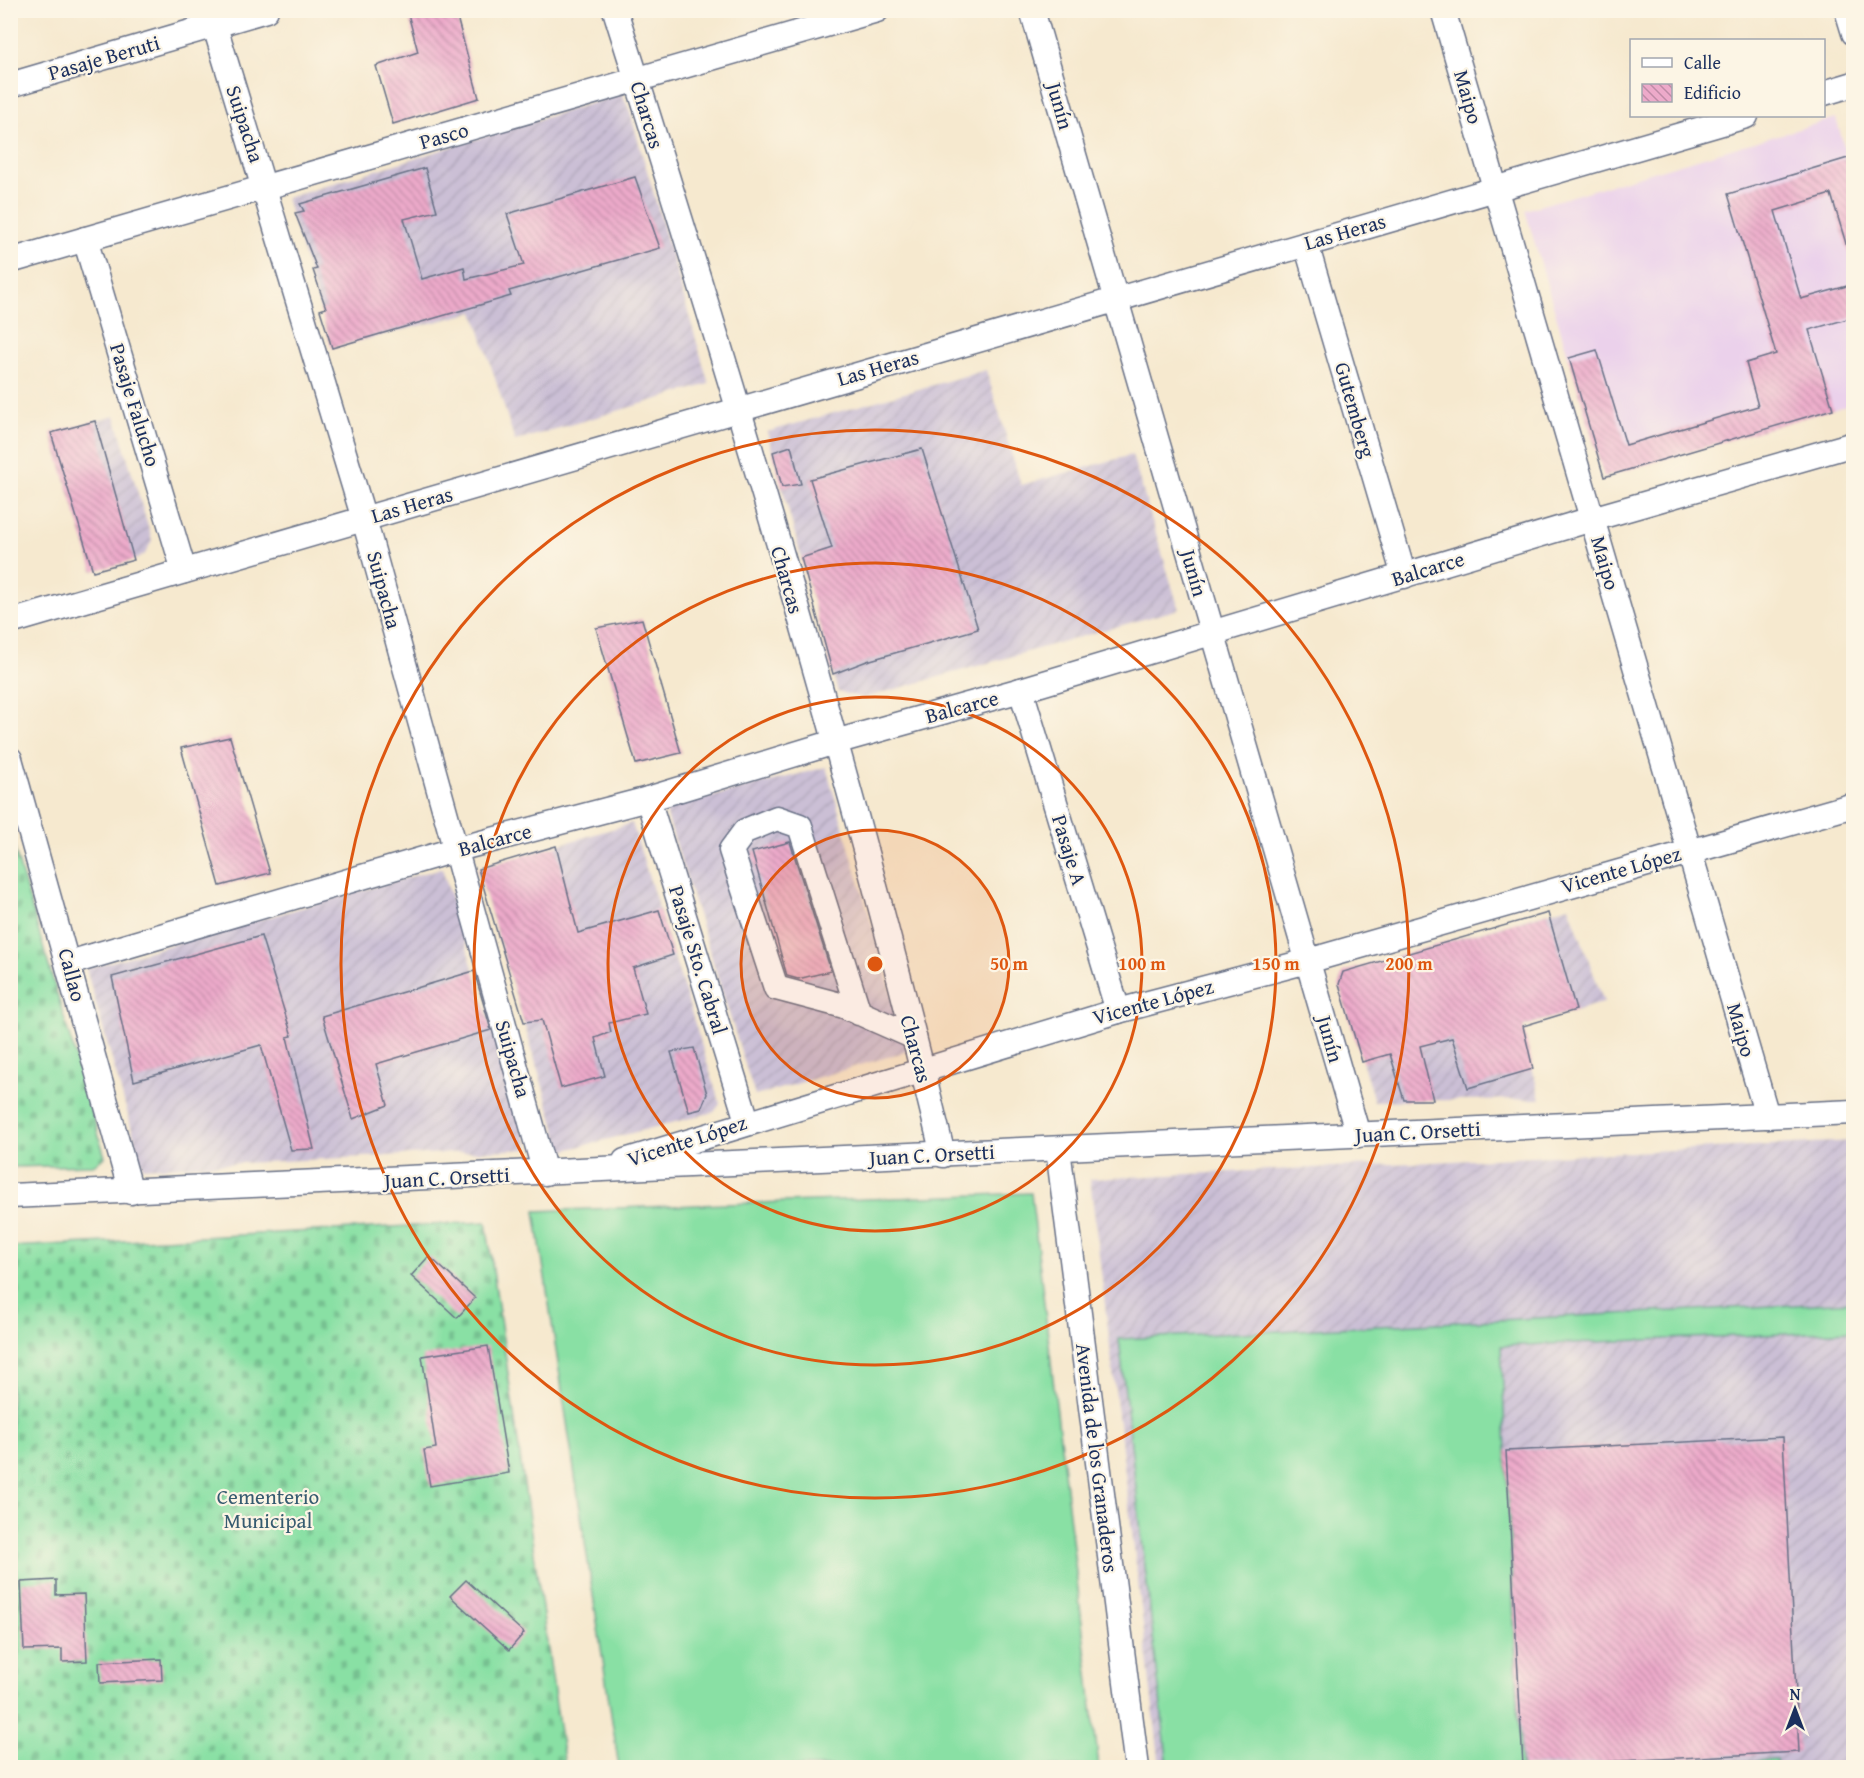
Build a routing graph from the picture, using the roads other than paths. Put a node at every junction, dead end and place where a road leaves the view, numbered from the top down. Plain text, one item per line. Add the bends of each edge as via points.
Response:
1 (266, 10) edge
2 (615, 10) edge
3 (877, 10) edge
4 (1032, 10) edge
5 (1443, 10) edge
6 (1847, 10) edge
7 (212, 18) edge
8 (1854, 33) edge
9 (637, 80) junction
10 (10, 84) edge
11 (1854, 84) edge
12 (1825, 93) edge
13 (1743, 117) edge
14 (265, 187) junction
15 (1495, 189) junction
16 (85, 239) junction
17 (1306, 244) junction
18 (10, 261) edge
19 (1116, 299) junction
20 (737, 410) junction
21 (1854, 444) edge
22 (364, 519) junction
23 (1592, 519) junction
24 (184, 571) junction
25 (1404, 576) junction
26 (10, 622) edge
27 (1211, 631) junction
28 (1021, 690) junction
29 (835, 742) junction
30 (10, 759) edge
31 (648, 799) junction
32 (1854, 805) edge
33 (454, 850) junction
34 (1688, 850) junction
35 (1308, 960) junction
36 (69, 963) junction
37 (1118, 1011) junction
38 (859, 1013) junction
39 (914, 1037) junction
40 (922, 1070) junction
41 (1854, 1112) edge
42 (1767, 1116) junction
43 (747, 1121) junction
44 (1358, 1135) junction
45 (1058, 1149) junction
46 (943, 1155) junction
47 (594, 1171) junction
48 (545, 1173) junction
49 (131, 1192) junction
50 (10, 1196) edge
51 (1137, 1767) edge

1 - 7 street, Pasaje Beruti
2 - 9 street, Charcas
3 - 9 street, Pasco
4 - 19 street, Junín
5 - 15 street, Maipo
6 - 8 street
7 - 10 street, Pasaje Beruti
7 - 14 street, Suipacha
9 - 14 street, Pasco
9 - 20 street, Charcas
11 - 12 street
13 - 15 street, Las Heras
14 - 16 street, Pasco
14 - 22 street, Suipacha
15 - 17 street, Las Heras
15 - 23 street, Maipo
16 - 18 street, Pasco
16 - 24 street, Pasaje Falucho
17 - 19 street, Las Heras
17 - 25 street, Gutemberg
19 - 20 street, Las Heras
19 - 27 street, Junín
20 - 22 street, Las Heras
20 - 29 street, Charcas
21 - 23 street, Balcarce
22 - 24 street, Las Heras
22 - 33 street, Suipacha
23 - 25 street, Balcarce
23 - 34 street, Maipo
24 - 26 street, Las Heras
25 - 27 street, Balcarce
27 - 28 street, Balcarce
27 - 35 street, Junín
28 - 29 street, Balcarce
28 - 37 street, Pasaje A
29 - 31 street, Balcarce
29 - 39 street, Charcas
30 - 36 street, Callao
31 - 33 street, Balcarce
31 - 43 street, Pasaje Sto. Cabral
32 - 34 street, Vicente López
33 - 36 street, Balcarce
33 - 48 street, Suipacha
34 - 35 street, Vicente López
34 - 42 street, Maipo
35 - 37 street, Vicente López
35 - 44 street, Junín
36 - 49 street, Callao
37 - 40 street, Vicente López
38 - 38 street via 776,988 731,850 745,831 777,818 800,826
38 - 39 street
39 - 40 street, Charcas
40 - 43 street, Vicente López
40 - 46 street, Charcas
41 - 42 street, Juan C. Orsetti
42 - 44 street, Juan C. Orsetti
43 - 47 street, Vicente López
44 - 45 street, Juan C. Orsetti
45 - 46 street, Juan C. Orsetti
45 - 51 street, Avenida de los Granaderos
46 - 47 street, Juan C. Orsetti
47 - 48 street, Juan C. Orsetti
48 - 49 street, Juan C. Orsetti
49 - 50 street, Juan C. Orsetti

